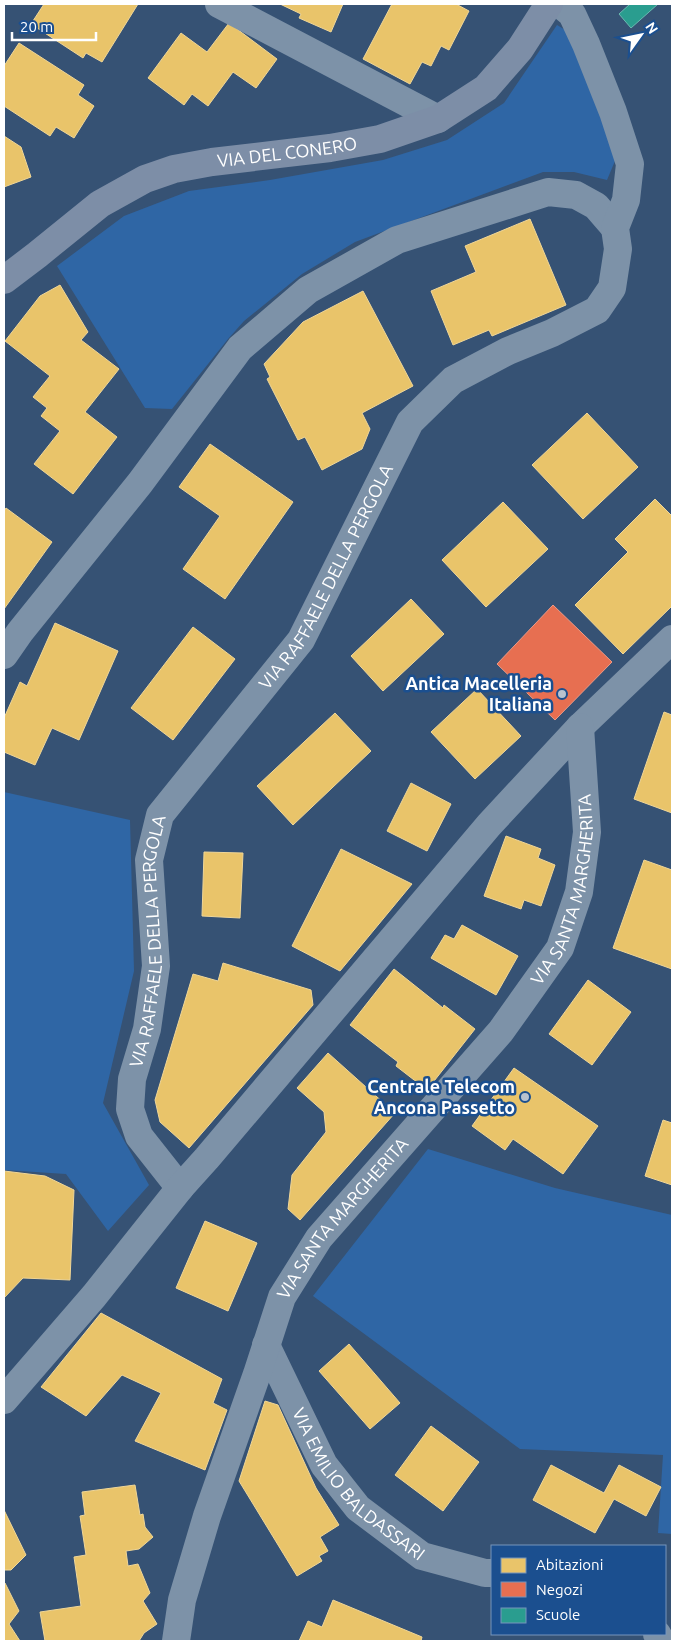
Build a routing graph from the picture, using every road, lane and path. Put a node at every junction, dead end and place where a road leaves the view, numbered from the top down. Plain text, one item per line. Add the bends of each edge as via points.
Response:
1 (220, 4) edge
2 (560, 7) edge
3 (438, 119) junction
4 (615, 228) junction
5 (4, 280) edge
6 (672, 640) edge
7 (4, 655) edge
8 (580, 727) junction
9 (180, 1188) junction
10 (266, 1345) junction
11 (4, 1400) edge
12 (491, 1573) edge
13 (176, 1641) edge

1 - 3 street
2 - 3 main road, VIA DEL CONERO via 486,88
2 - 4 street, VIA RAFFAELE DELLA PERGOLA via 613,112 630,164 626,200
3 - 5 main road, VIA DEL CONERO via 380,139 212,162 174,169 145,179 100,204
4 - 7 street via 596,206 576,195 548,192 397,240 308,290 240,348 140,483
4 - 9 street, VIA RAFFAELE DELLA PERGOLA via 618,249 612,288 597,310 453,380 410,422 300,640 160,814 149,860 156,966 147,1029 132,1079 130,1109 139,1136
6 - 8 street
8 - 9 street via 490,825
8 - 10 street, VIA SANTA MARGHERITA via 587,832 579,892 560,948 501,1031 319,1238 282,1296
9 - 11 street via 94,1296
10 - 12 street, VIA EMILIO BALDASSARI via 324,1465 358,1508 422,1556
10 - 13 street, VIA SANTA MARGHERITA via 207,1516 182,1600

